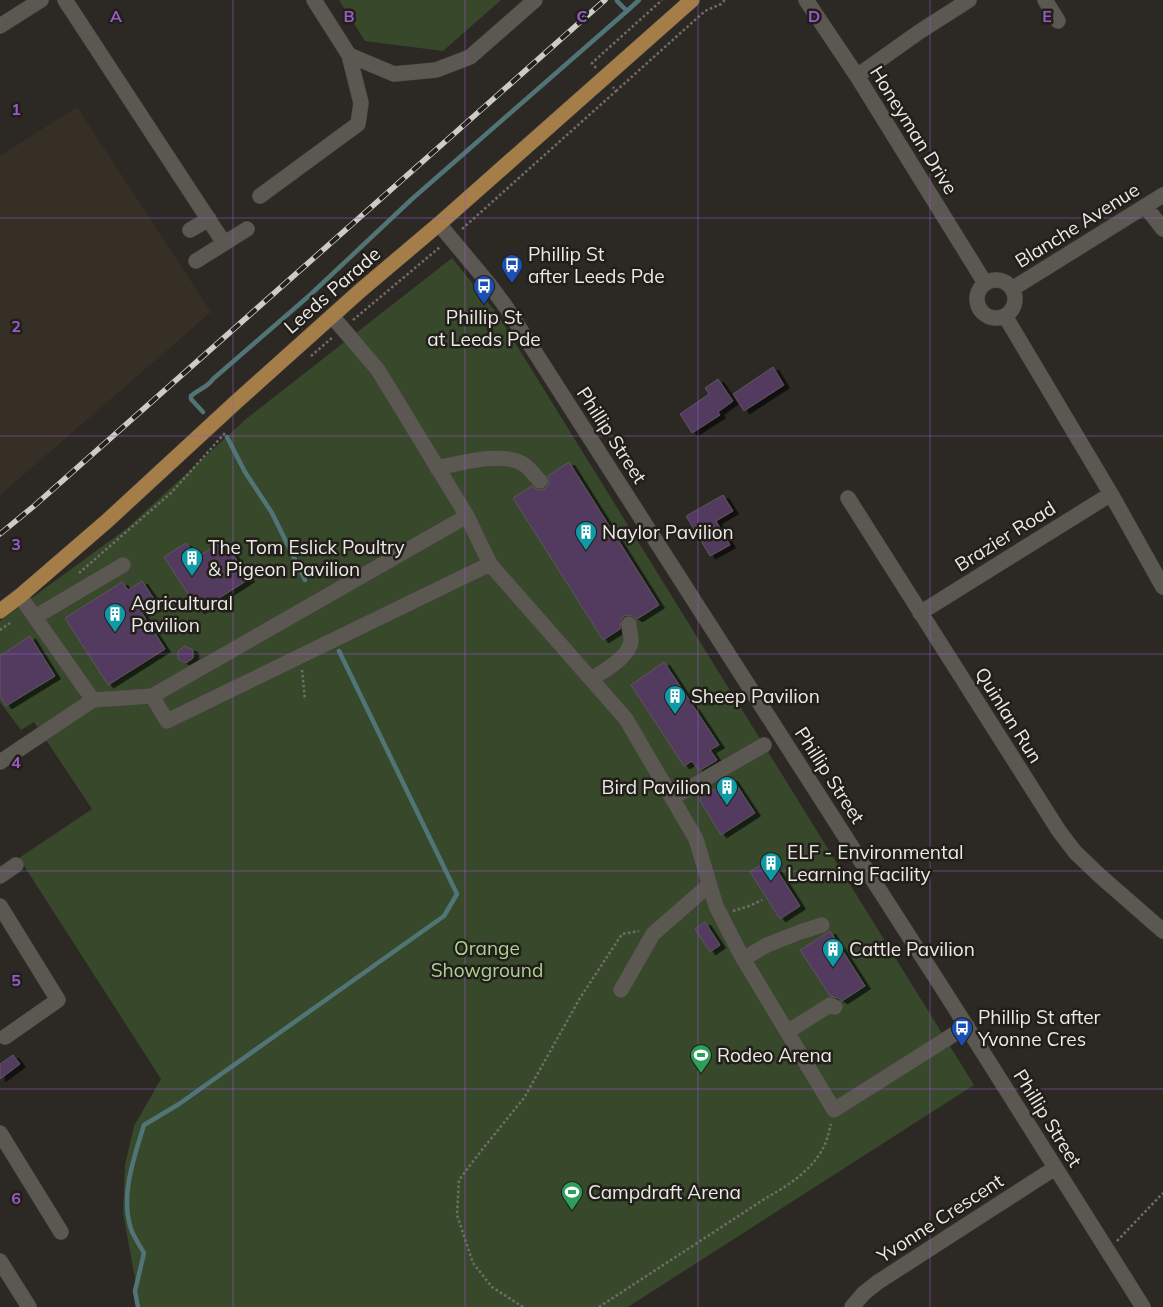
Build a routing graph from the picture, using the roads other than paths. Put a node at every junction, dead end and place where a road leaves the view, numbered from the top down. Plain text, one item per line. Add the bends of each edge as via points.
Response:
1 (42, 0) edge
2 (65, 0) edge
3 (314, 0) edge
4 (535, 0) edge
5 (692, 0) edge
6 (806, 0) edge
7 (969, 0) edge
8 (1045, 0) edge
9 (1058, 21) dead end
10 (0, 26) edge
11 (350, 56) junction
12 (857, 76) junction
13 (1163, 195) edge
14 (260, 196) dead end
15 (1145, 206) junction
16 (209, 219) junction
17 (439, 224) junction
18 (246, 229) dead end
19 (1163, 229) edge
20 (190, 230) dead end
21 (224, 243) junction
22 (196, 261) dead end
23 (985, 283) junction
24 (1012, 289) junction
25 (332, 316) junction
26 (1005, 316) junction
27 (437, 468) junction
28 (540, 481) dead end
29 (1111, 494) junction
30 (848, 498) dead end
31 (467, 516) junction
32 (490, 564) junction
33 (124, 565) dead end
34 (1163, 586) edge
35 (28, 607) junction
36 (0, 611) edge
37 (920, 613) junction
38 (629, 624) dead end
39 (591, 679) junction
40 (152, 696) junction
41 (93, 700) junction
42 (764, 745) dead end
43 (0, 762) edge
44 (672, 798) junction
45 (16, 865) dead end
46 (0, 876) edge
47 (710, 885) junction
48 (0, 906) edge
49 (822, 925) dead end
50 (1163, 931) edge
51 (744, 960) junction
52 (620, 990) dead end
53 (835, 1007) dead end
54 (967, 1026) junction
55 (787, 1032) junction
56 (2, 1036) edge
57 (0, 1133) edge
58 (1055, 1168) junction
59 (61, 1232) dead end
60 (0, 1261) edge
61 (29, 1307) edge
62 (852, 1307) edge
63 (1143, 1307) edge

1 - 10 street
2 - 16 street
3 - 11 street
4 - 11 street via 470,57 436,70 394,74
5 - 17 main road, Leeds Parade
6 - 12 street, Honeyman Drive
7 - 12 street
8 - 9 street
11 - 14 street via 361,103 358,124
12 - 23 street, Honeyman Drive
13 - 15 street, Blanche Avenue
15 - 19 street
15 - 24 street, Blanche Avenue
16 - 20 street
16 - 21 street
17 - 25 main road, Leeds Parade
17 - 54 street, Phillip Street via 506,307
18 - 21 street
21 - 22 street
23 - 24 street via 998,280
23 - 26 street via 977,294 978,307 992,318
24 - 26 street via 1014,304
25 - 27 street via 378,370
25 - 35 main road, Leeds Parade via 107,521
26 - 29 street
27 - 28 street via 506,458 525,465
27 - 31 street
29 - 34 street
29 - 37 street, Brazier Road
30 - 37 street, Quinlan Run
31 - 32 street
31 - 40 street
32 - 39 street
32 - 40 street via 167,721
33 - 35 street
35 - 36 main road, Leeds Parade
35 - 41 street
37 - 50 street, Quinlan Run via 1067,842 1099,876
38 - 39 street via 632,642 625,654
39 - 44 street via 626,719
40 - 41 street
41 - 43 street
42 - 44 street
44 - 47 street via 696,839
45 - 46 street
47 - 51 street via 720,915
47 - 52 street via 653,934
48 - 56 street via 58,1000
49 - 51 street via 767,945
51 - 55 street
53 - 55 street via 830,1005
54 - 55 street via 834,1110
54 - 58 street, Phillip Street
57 - 59 street
58 - 62 street, Yvonne Crescent via 878,1282
58 - 63 street, Phillip Street
60 - 61 street

